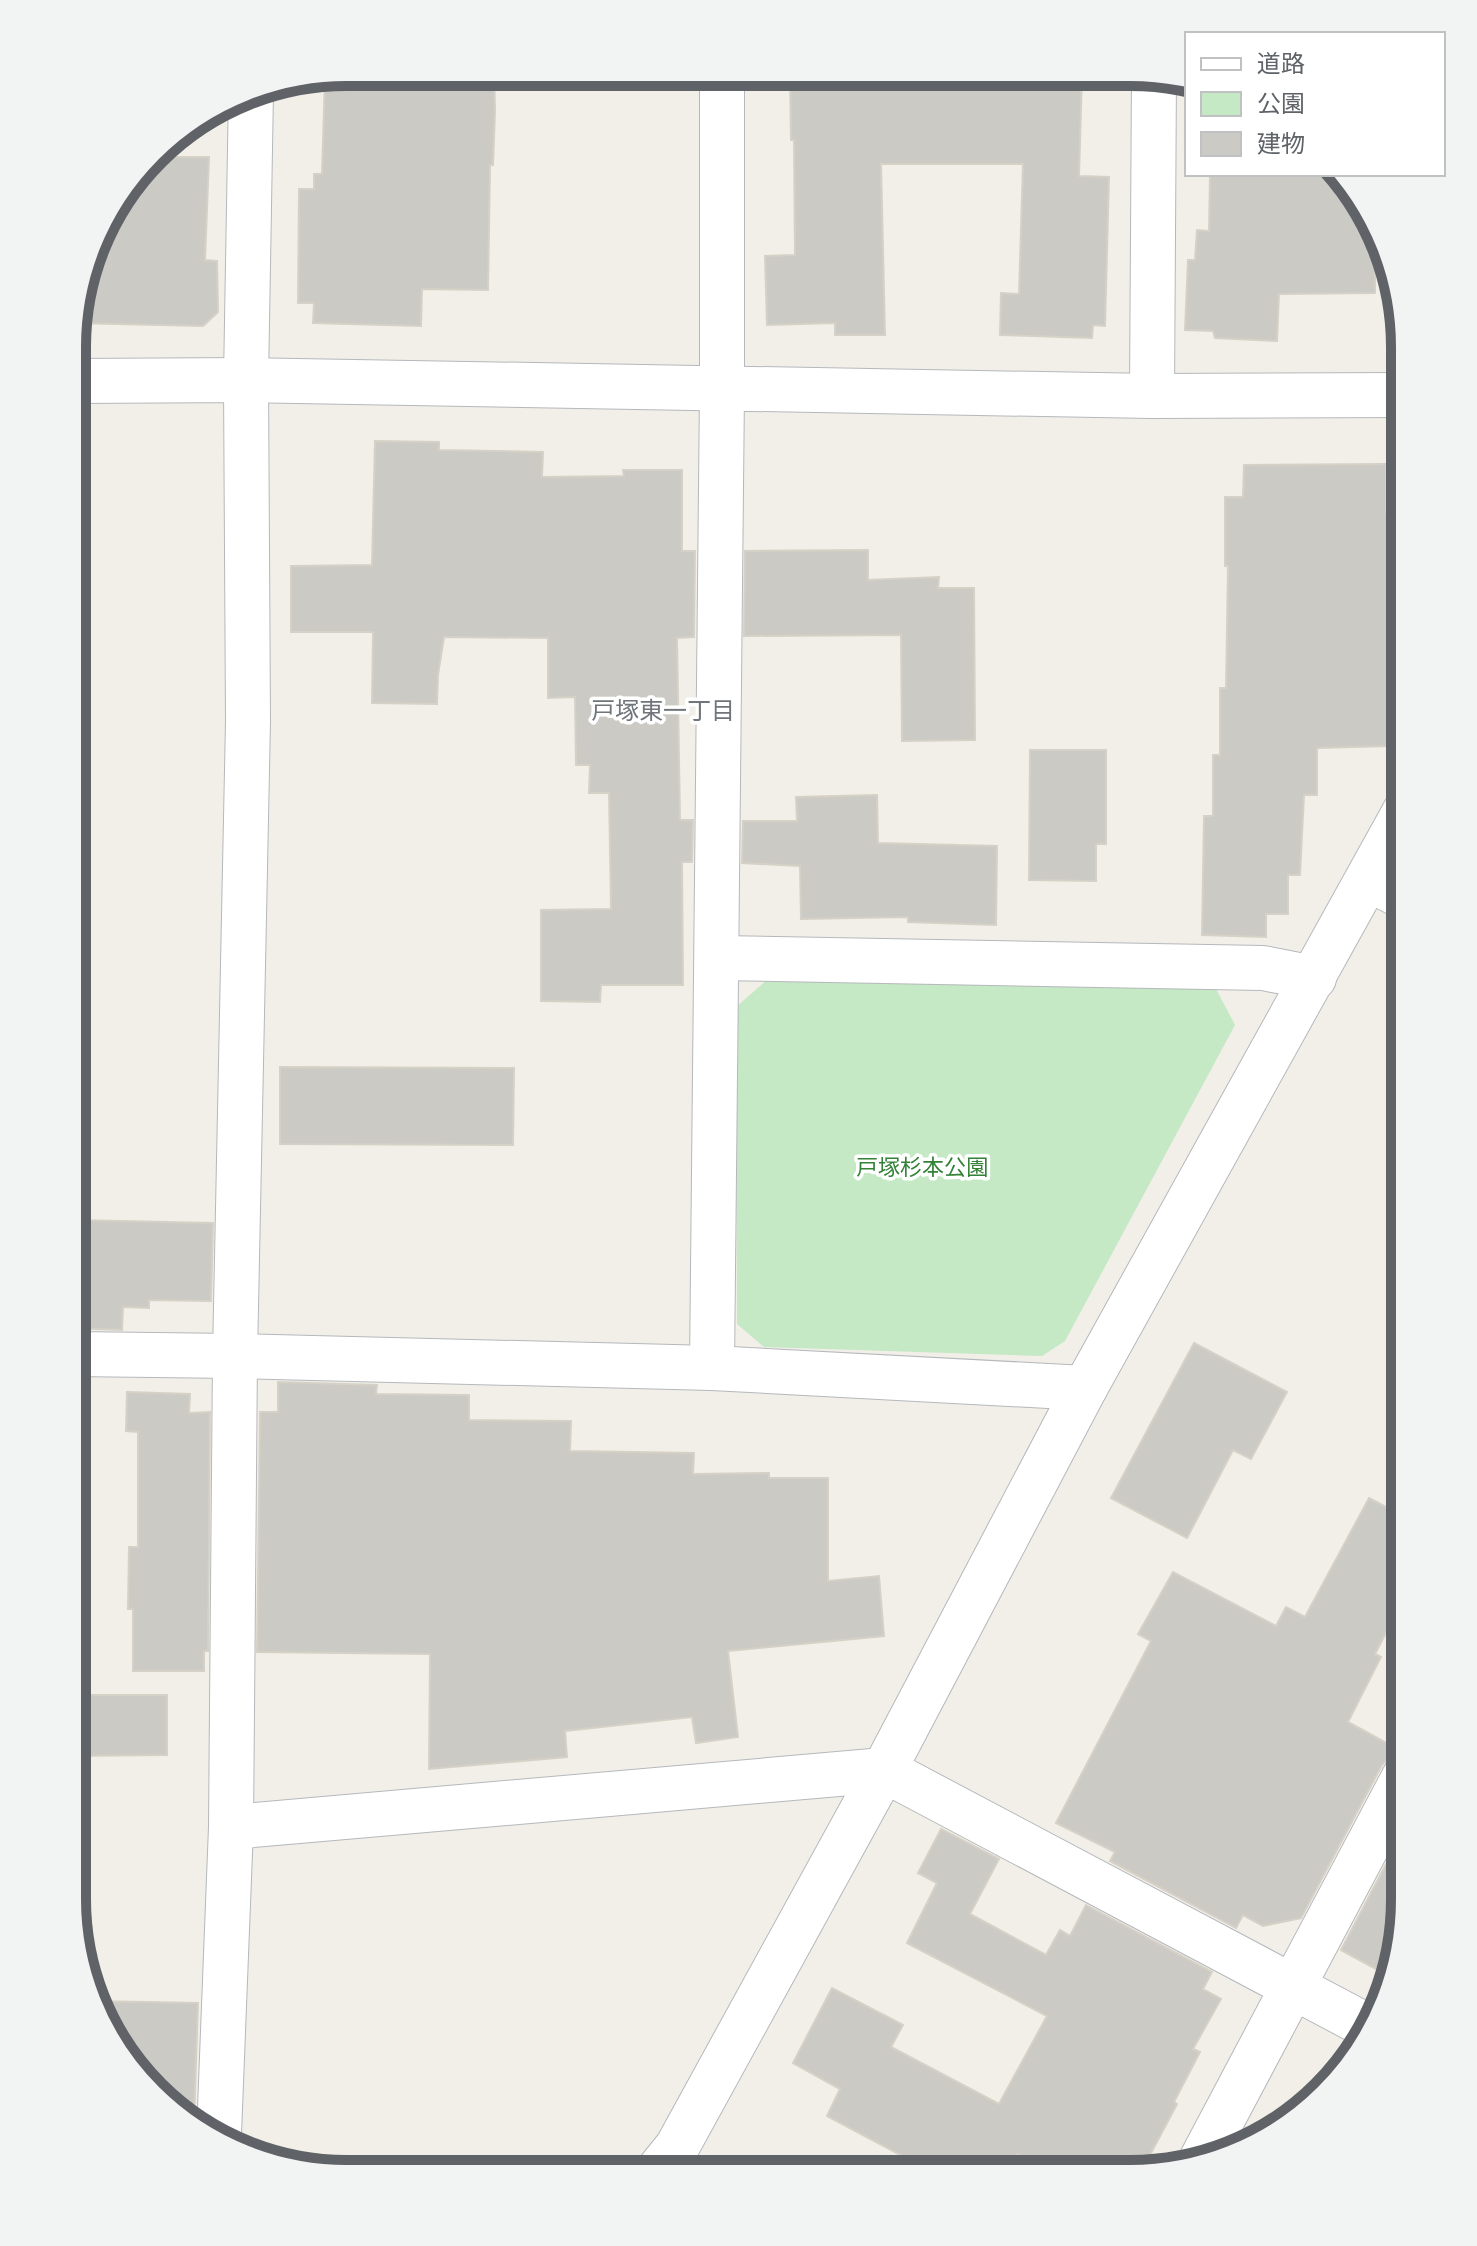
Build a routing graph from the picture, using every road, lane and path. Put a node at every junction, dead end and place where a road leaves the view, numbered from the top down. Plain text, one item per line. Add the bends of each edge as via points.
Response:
1 (722, 86) edge
2 (1154, 87) edge
3 (251, 105) edge
4 (246, 380) junction
5 (86, 381) edge
6 (722, 390) junction
7 (1391, 395) edge
8 (1152, 396) junction
9 (1387, 888) edge
10 (718, 958) junction
11 (1314, 978) junction
12 (86, 1354) edge
13 (235, 1356) junction
14 (712, 1368) junction
15 (1085, 1388) junction
16 (884, 1770) junction
17 (1390, 1803) edge
18 (231, 1827) junction
19 (1292, 1987) junction
20 (1360, 2022) edge
21 (219, 2127) edge
22 (1207, 2148) edge
23 (666, 2160) edge

1 - 6 street
2 - 8 street
3 - 4 street
4 - 5 street
4 - 6 street
4 - 13 street via 248,721
6 - 8 street
6 - 10 street
7 - 8 street
9 - 11 street
10 - 11 street via 1263,968
10 - 14 street
11 - 15 street
12 - 13 street
13 - 14 street
13 - 18 street
14 - 15 street
15 - 16 street
16 - 18 street
16 - 19 street
16 - 23 street
17 - 19 street
18 - 21 street
19 - 20 street
19 - 22 street

